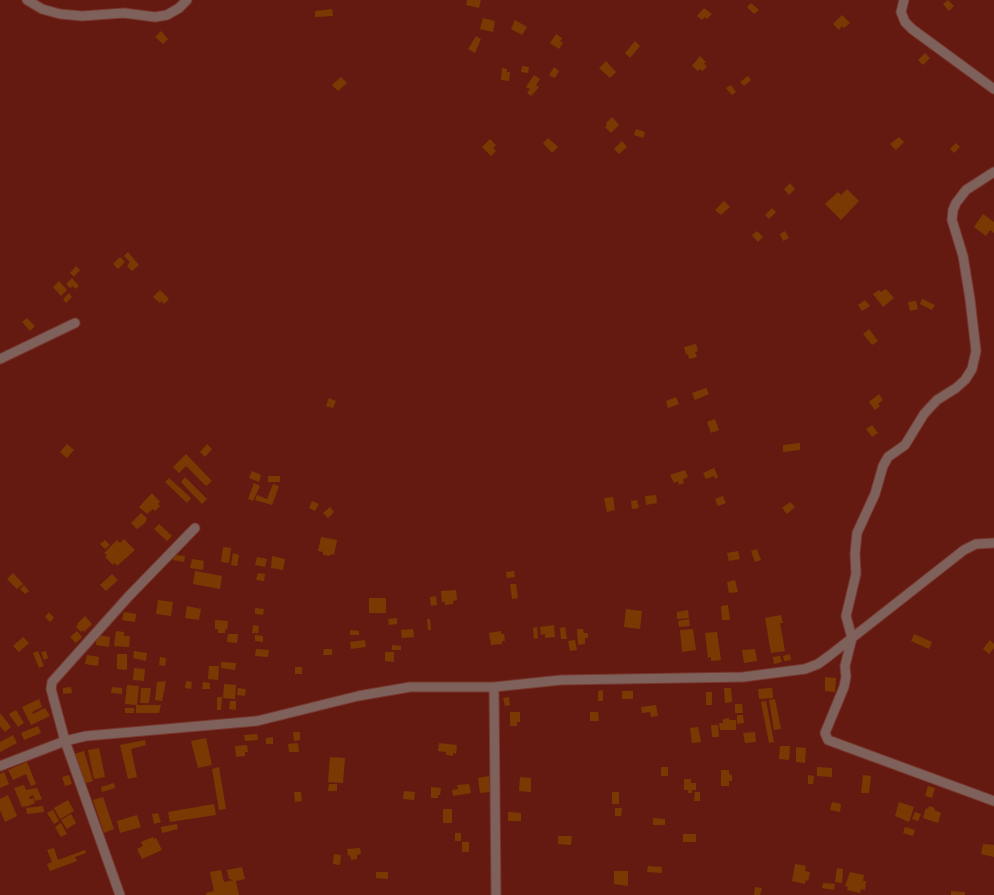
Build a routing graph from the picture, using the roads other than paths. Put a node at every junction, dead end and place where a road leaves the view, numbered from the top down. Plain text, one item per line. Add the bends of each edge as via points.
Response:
1 (27, 0) edge
2 (188, 0) edge
3 (904, 0) edge
4 (994, 89) edge
5 (994, 172) edge
6 (75, 323) dead end
7 (0, 359) edge
8 (195, 528) dead end
9 (994, 543) edge
10 (852, 638) junction
11 (494, 687) junction
12 (65, 741) junction
13 (0, 766) edge
14 (994, 802) edge
15 (120, 895) edge
16 (496, 895) edge

1 - 2 street via 42,9 60,14 82,16 124,13 155,17 167,16
3 - 4 street via 901,12 905,22 912,29
5 - 10 street via 966,190 952,210 970,299 976,351 972,369 965,380 937,400 924,414 905,445 888,457 883,466 875,494 857,533 856,574 846,616
6 - 7 street
8 - 12 street via 52,682 51,689
9 - 10 street via 976,544 964,550
10 - 11 street via 818,664 786,672 743,677 561,680
10 - 14 street via 845,666 844,687 825,728 828,740
11 - 12 street via 410,687 358,696 257,720 102,734
11 - 16 street
12 - 13 street
12 - 15 street

